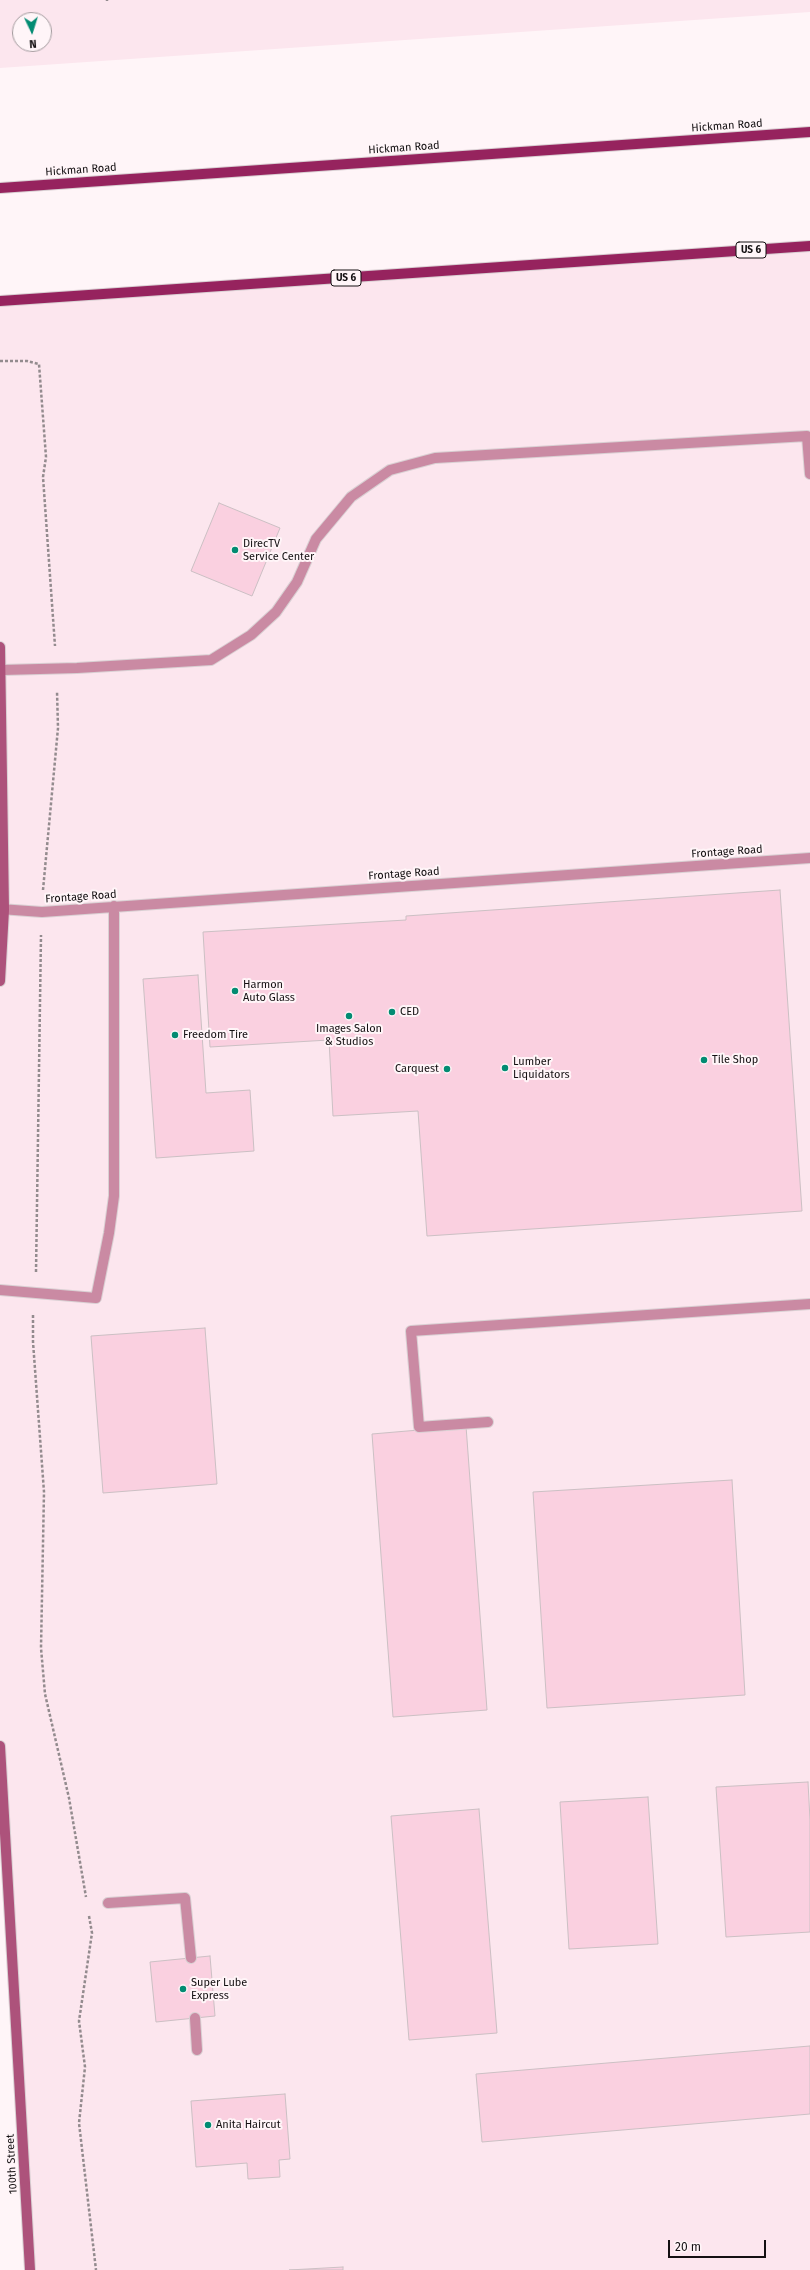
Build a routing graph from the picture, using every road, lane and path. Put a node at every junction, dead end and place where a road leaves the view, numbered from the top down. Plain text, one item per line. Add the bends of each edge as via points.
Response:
1 (810, 132) edge
2 (0, 188) edge
3 (810, 246) edge
4 (0, 301) edge
5 (0, 361) edge
6 (27, 361) dead end
7 (810, 474) edge
8 (0, 648) edge
9 (2, 670) junction
10 (810, 858) edge
11 (114, 906) junction
12 (2, 909) edge
13 (0, 982) edge
14 (0, 1290) edge
15 (810, 1304) edge
16 (488, 1422) dead end
17 (0, 1746) edge
18 (108, 1903) dead end
19 (191, 1958) dead end
20 (195, 2018) dead end
21 (197, 2050) dead end
22 (30, 2270) edge

1 - 2 main road, Hickman Road
3 - 4 main road, US 6
5 - 6 path
7 - 9 lane via 807,436 435,458 390,470 351,497 316,539 297,582 276,612 251,635 211,660
8 - 9 main road
9 - 12 main road
10 - 11 lane, Frontage Road
11 - 12 lane, Frontage Road via 42,912
11 - 14 lane via 114,1196 96,1298
12 - 13 main road
15 - 16 lane via 411,1331 419,1427
17 - 22 main road, 100th Street
18 - 19 lane via 185,1898
20 - 21 lane

